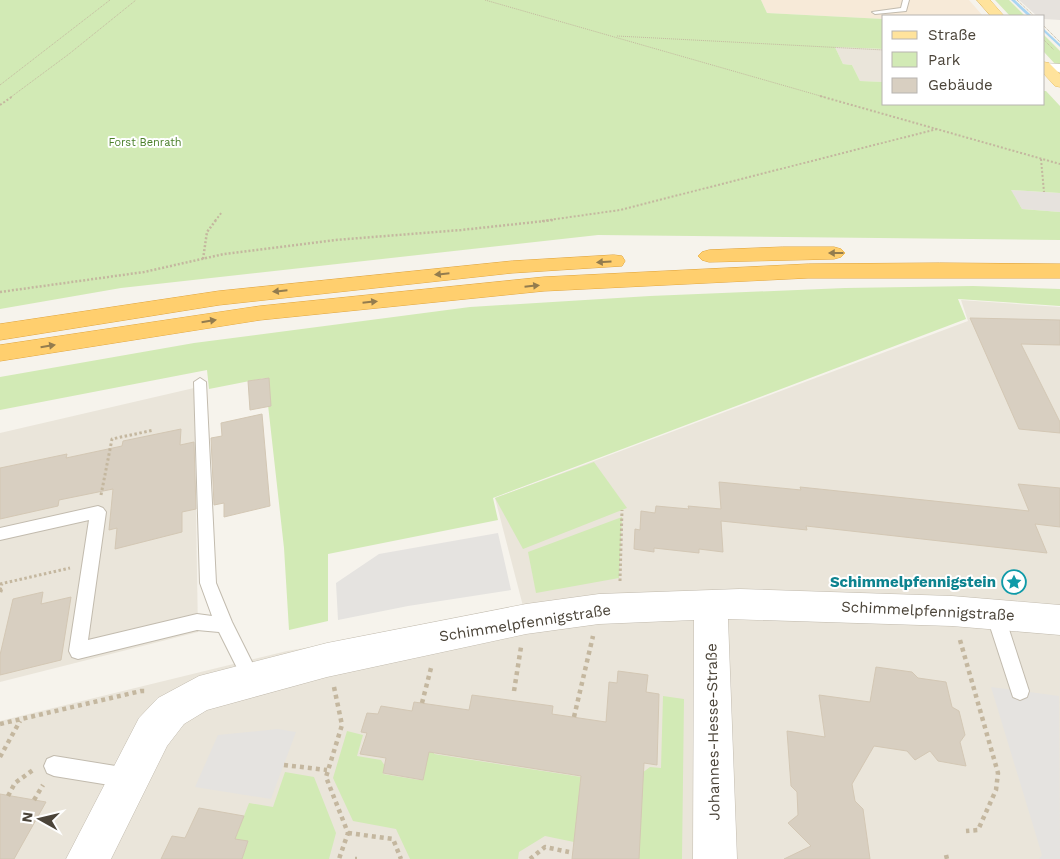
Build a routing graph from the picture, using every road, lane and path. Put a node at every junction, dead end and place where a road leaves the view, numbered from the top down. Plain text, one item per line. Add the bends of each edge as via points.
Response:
1 (110, 0) edge
2 (136, 0) edge
3 (485, 0) edge
4 (906, 0) edge
5 (983, 0) edge
6 (1017, 0) edge
7 (875, 12) dead end
8 (997, 15) edge
9 (1033, 15) edge
10 (1045, 27) edge
11 (1045, 33) edge
12 (1051, 34) junction
13 (610, 36) junction
14 (1060, 42) edge
15 (882, 50) edge
16 (1045, 66) edge
17 (1045, 67) edge
18 (1060, 68) edge
19 (1060, 83) edge
20 (0, 85) edge
21 (0, 105) edge
22 (937, 130) junction
23 (1041, 159) junction
24 (1060, 164) edge
25 (1044, 192) dead end
26 (222, 212) dead end
27 (1060, 253) edge
28 (203, 259) junction
29 (1060, 271) edge
30 (0, 292) edge
31 (0, 332) edge
32 (0, 353) edge
33 (200, 382) dead end
34 (154, 430) dead end
35 (622, 510) dead end
36 (98, 512) junction
37 (0, 534) edge
38 (90, 565) junction
39 (1, 584) edge
40 (0, 592) edge
41 (711, 605) junction
42 (615, 608) junction
43 (952, 610) junction
44 (995, 613) junction
45 (526, 619) junction
46 (1060, 620) edge
47 (224, 625) junction
48 (327, 660) junction
49 (252, 680) junction
50 (150, 691) dead end
51 (514, 691) dead end
52 (1020, 691) dead end
53 (574, 717) dead end
54 (20, 720) junction
55 (0, 724) edge
56 (0, 757) edge
57 (284, 765) dead end
58 (54, 766) joint
59 (327, 770) junction
60 (129, 778) junction
61 (8, 796) dead end
62 (966, 831) dead end
63 (348, 833) junction
64 (569, 852) dead end
65 (88, 859) edge
66 (339, 859) edge
67 (401, 859) edge
68 (530, 859) edge
69 (715, 859) edge

1 - 20 path
2 - 21 path
3 - 13 path
4 - 7 lane via 904,10
5 - 8 main road
6 - 9 path
10 - 12 path
11 - 12 path
12 - 14 path
13 - 15 path
13 - 22 path
16 - 18 street
17 - 19 main road
22 - 23 path
22 - 28 path via 620,210 460,230 335,240
23 - 24 path
23 - 25 path
26 - 28 path via 207,232
27 -> 31 highway via 783,253 512,266 219,298
28 - 30 path via 144,272
32 -> 29 highway via 260,313 544,284 808,272
33 - 47 lane via 208,583
34 - 36 path via 112,439
35 - 42 path
36 - 37 lane
36 - 38 lane
38 - 39 path
38 - 47 lane via 78,651 197,622
39 - 40 path
41 - 42 street, Schimmelpfennigstraße
41 - 43 street, Schimmelpfennigstraße
41 - 69 street, Johannes-Hesse-Straße
42 - 45 street, Schimmelpfennigstraße
42 - 53 path
43 - 44 street, Schimmelpfennigstraße
43 - 62 path via 998,773 996,790 978,830
44 - 46 street, Schimmelpfennigstraße
44 - 52 lane
45 - 48 street, Schimmelpfennigstraße
45 - 51 path
47 - 49 lane
48 - 49 street, Schimmelpfennigstraße
48 - 59 path via 342,725
49 - 60 street, Schimmelpfennigstraße via 199,694 171,711 153,732
50 - 54 path via 141,690
54 - 55 path
54 - 56 path
57 - 59 path
58 - 60 lane
58 - 61 path via 40,765 15,782
59 - 63 path via 326,777
60 - 65 street, Schimmelpfennigstraße
63 - 66 path
63 - 67 path via 393,840
64 - 68 path via 545,847

